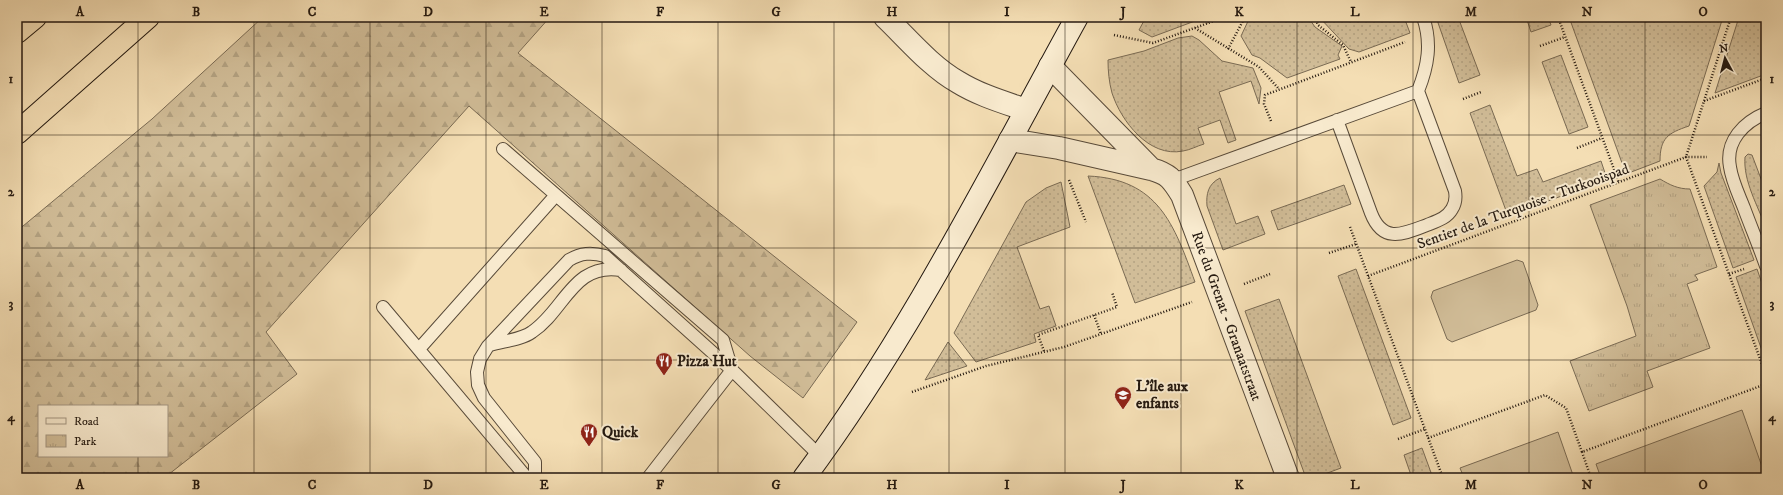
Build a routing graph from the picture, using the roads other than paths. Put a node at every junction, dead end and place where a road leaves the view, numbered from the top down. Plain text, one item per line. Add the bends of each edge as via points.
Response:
1 (34, 17) edge
2 (148, 17) edge
3 (884, 17) edge
4 (1077, 17) edge
5 (1423, 17) edge
6 (17, 32) edge
7 (1050, 66) junction
8 (1418, 91) junction
9 (1026, 110) junction
10 (1766, 113) edge
11 (1337, 120) junction
12 (17, 133) edge
13 (1010, 140) junction
14 (503, 149) dead end
15 (1150, 169) junction
16 (1173, 180) junction
17 (556, 195) junction
18 (1766, 266) edge
19 (621, 270) junction
20 (383, 307) dead end
21 (488, 346) junction
22 (419, 348) junction
23 (732, 370) junction
24 (820, 456) junction
25 (527, 478) edge
26 (535, 478) edge
27 (648, 478) edge
28 (804, 478) edge
29 (1288, 478) edge

1 - 6 highway
2 - 12 highway
3 - 9 street via 957,82
4 - 7 street
5 - 8 lane via 1428,47 1427,62
7 - 9 street
7 - 15 street
8 - 11 lane
8 - 11 lane via 1455,191 1456,200 1447,215 1407,233 1392,234 1384,231 1376,223
9 - 13 street
10 - 18 lane via 1749,122 1739,132 1734,139 1729,157 1732,175
11 - 16 lane
13 - 15 street via 1059,148
13 - 24 street via 944,260
14 - 17 lane
15 - 16 street via 1164,172
16 - 29 street, Rue du Grenat - Granaatstraat via 1182,195
17 - 22 lane
17 - 23 lane via 724,340
19 - 21 lane via 607,268 588,274 531,333
19 - 21 lane via 605,256 594,253 569,260
19 - 23 lane
20 - 22 lane
21 - 26 lane via 480,359 477,372 481,391 535,462
22 - 25 lane
23 - 24 lane
23 - 27 lane
24 - 28 street

